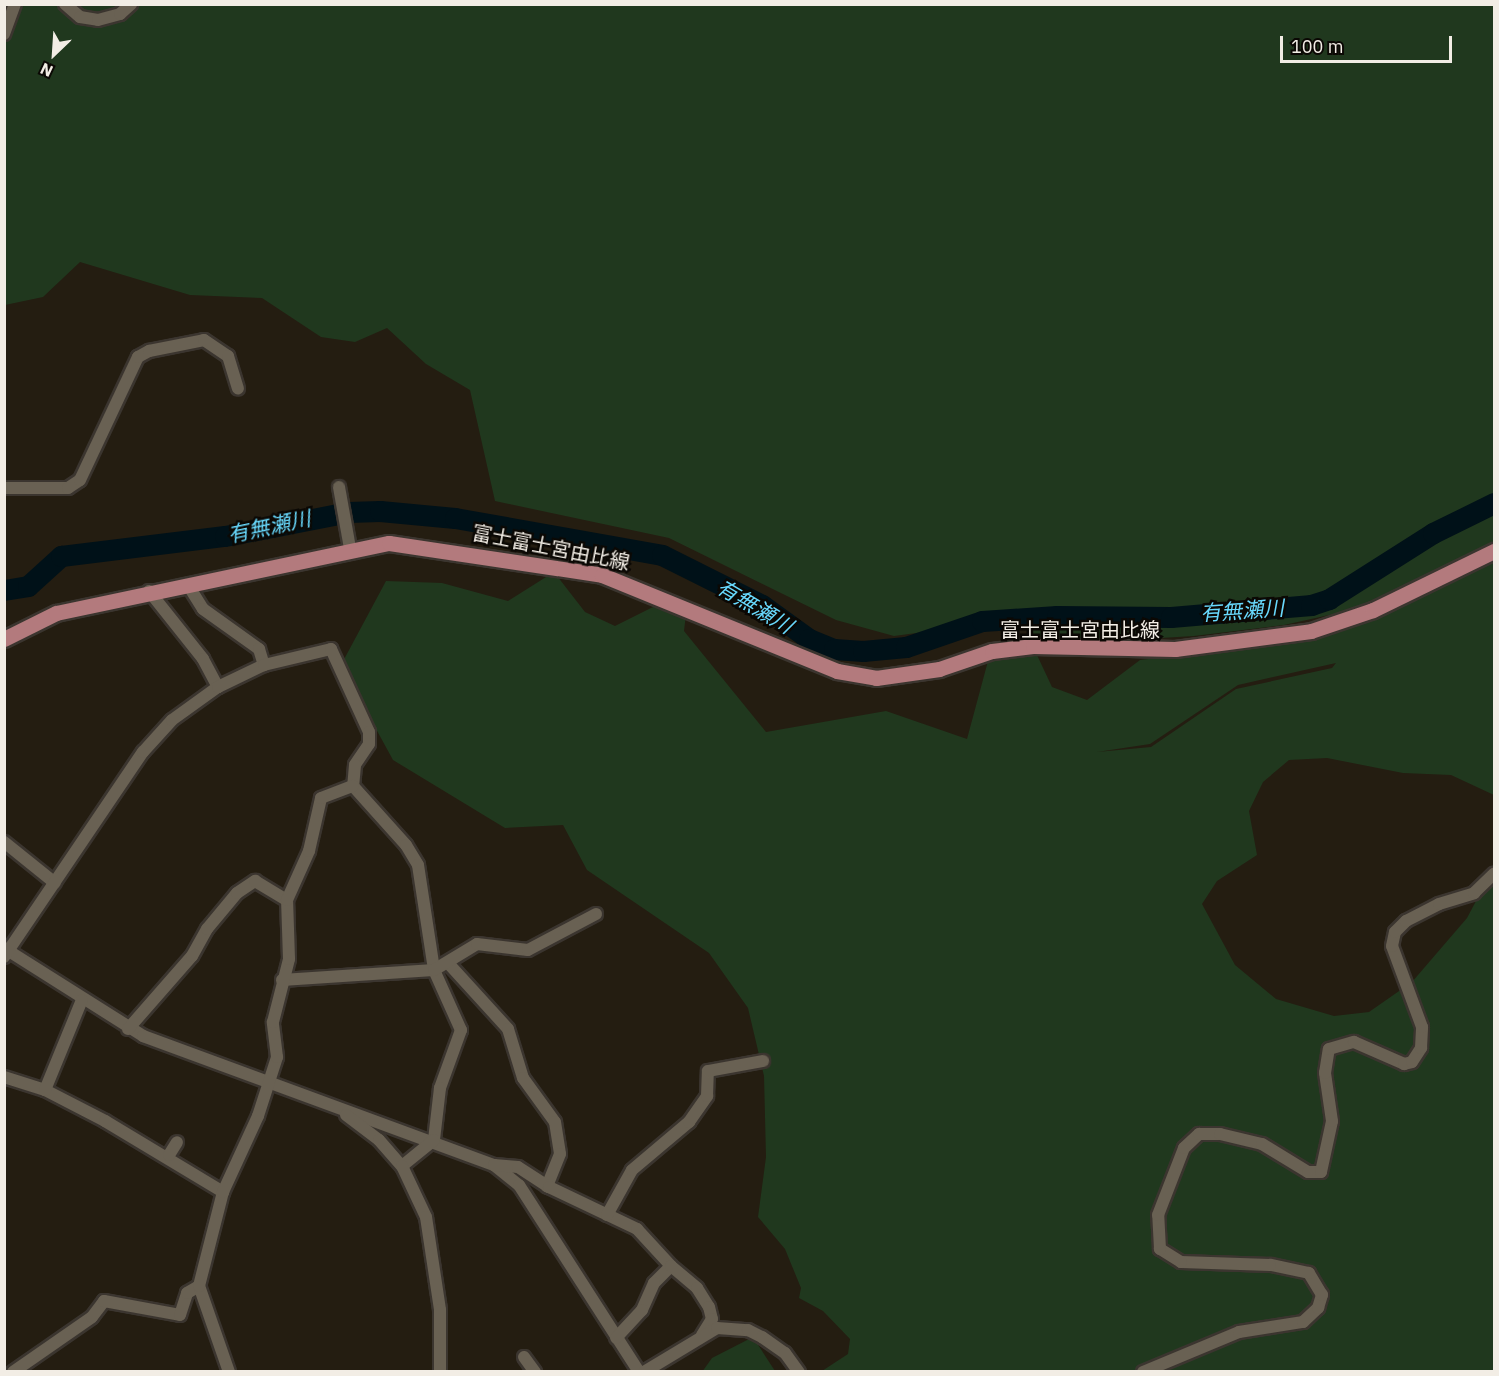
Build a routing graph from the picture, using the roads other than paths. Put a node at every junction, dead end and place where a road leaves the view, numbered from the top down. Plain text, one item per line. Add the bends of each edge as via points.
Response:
1 (15, 4) edge
2 (65, 4) edge
3 (130, 4) edge
4 (4, 34) edge
5 (238, 388) dead end
6 (339, 487) dead end
7 (4, 488) edge
8 (350, 541) junction
9 (1494, 551) edge
10 (188, 585) junction
11 (149, 591) junction
12 (4, 639) edge
13 (264, 666) junction
14 (218, 687) junction
15 (353, 786) junction
16 (4, 842) edge
17 (1494, 874) edge
18 (55, 883) junction
19 (287, 900) junction
20 (596, 914) dead end
21 (6, 952) edge
22 (448, 963) junction
23 (434, 969) junction
24 (282, 980) junction
25 (82, 1000) junction
26 (128, 1029) junction
27 (763, 1060) dead end
28 (4, 1077) edge
29 (269, 1085) junction
30 (45, 1090) junction
31 (330, 1106) junction
32 (434, 1140) junction
33 (177, 1142) dead end
34 (169, 1155) junction
35 (494, 1165) junction
36 (402, 1166) junction
37 (547, 1186) junction
38 (223, 1192) junction
39 (607, 1215) junction
40 (671, 1266) junction
41 (199, 1286) junction
42 (616, 1338) junction
43 (698, 1342) junction
44 (524, 1357) dead end
45 (13, 1371) edge
46 (229, 1371) edge
47 (440, 1371) edge
48 (535, 1371) edge
49 (641, 1371) edge
50 (799, 1371) edge
51 (1143, 1371) edge

1 - 4 street
2 - 3 street via 80,17 98,20 120,14
5 - 7 street via 228,356 204,340 149,351 138,357 80,480 68,488
6 - 8 street
8 - 9 main road, 富士富士宮由比線 via 422,545 602,575 837,671 876,678 939,669 968,657 1012,648 1175,649 1311,631 1373,610
8 - 10 main road, 富士富士宮由比線
10 - 11 main road, 富士富士宮由比線
10 - 13 street via 203,609 259,649
11 - 12 main road, 富士富士宮由比線 via 56,613
11 - 14 street via 203,659
13 - 14 street
13 - 15 street via 331,650 369,732 369,744 355,765
14 - 18 street via 172,720 142,752
15 - 19 street via 321,798 309,851
15 - 23 street via 406,845 418,865
16 - 18 street
17 - 51 street via 1474,893 1439,904 1406,921 1395,932 1392,946 1422,1027 1421,1048 1412,1062 1404,1064 1354,1042 1329,1049 1325,1074 1332,1122 1321,1172 1308,1172 1262,1144 1220,1134 1199,1134 1184,1148 1158,1215 1160,1250 1180,1262 1270,1265 1309,1273 1322,1295 1318,1308 1303,1322 1239,1332
18 - 21 street
19 - 24 street via 289,959
19 - 26 street via 255,881 237,893 207,928 192,956
20 - 22 street via 528,950 477,944
21 - 25 street
22 - 23 street
22 - 37 street via 508,1029 523,1078 555,1122 560,1154
23 - 24 street
23 - 32 street via 461,1030 440,1088
24 - 29 street via 275,1001 277,1057
25 - 26 street
25 - 30 street
26 - 29 street
27 - 39 street via 708,1071 707,1096 689,1122 632,1170
28 - 30 street
29 - 31 street
29 - 38 street
30 - 34 street
31 - 32 street
31 - 36 street via 379,1140
32 - 35 street
32 - 36 street
33 - 34 street
34 - 38 street
35 - 37 street via 518,1167
35 - 42 street via 519,1185
36 - 47 street via 426,1217 440,1310
37 - 39 street
38 - 41 street
39 - 40 street via 637,1229
40 - 42 street via 654,1282 642,1310
40 - 43 street via 697,1288 709,1307 712,1319
41 - 45 street via 187,1293 180,1315 105,1301 92,1317
41 - 46 street
42 - 49 street
43 - 49 street
43 - 50 street via 717,1328 748,1330 785,1353
44 - 48 street

